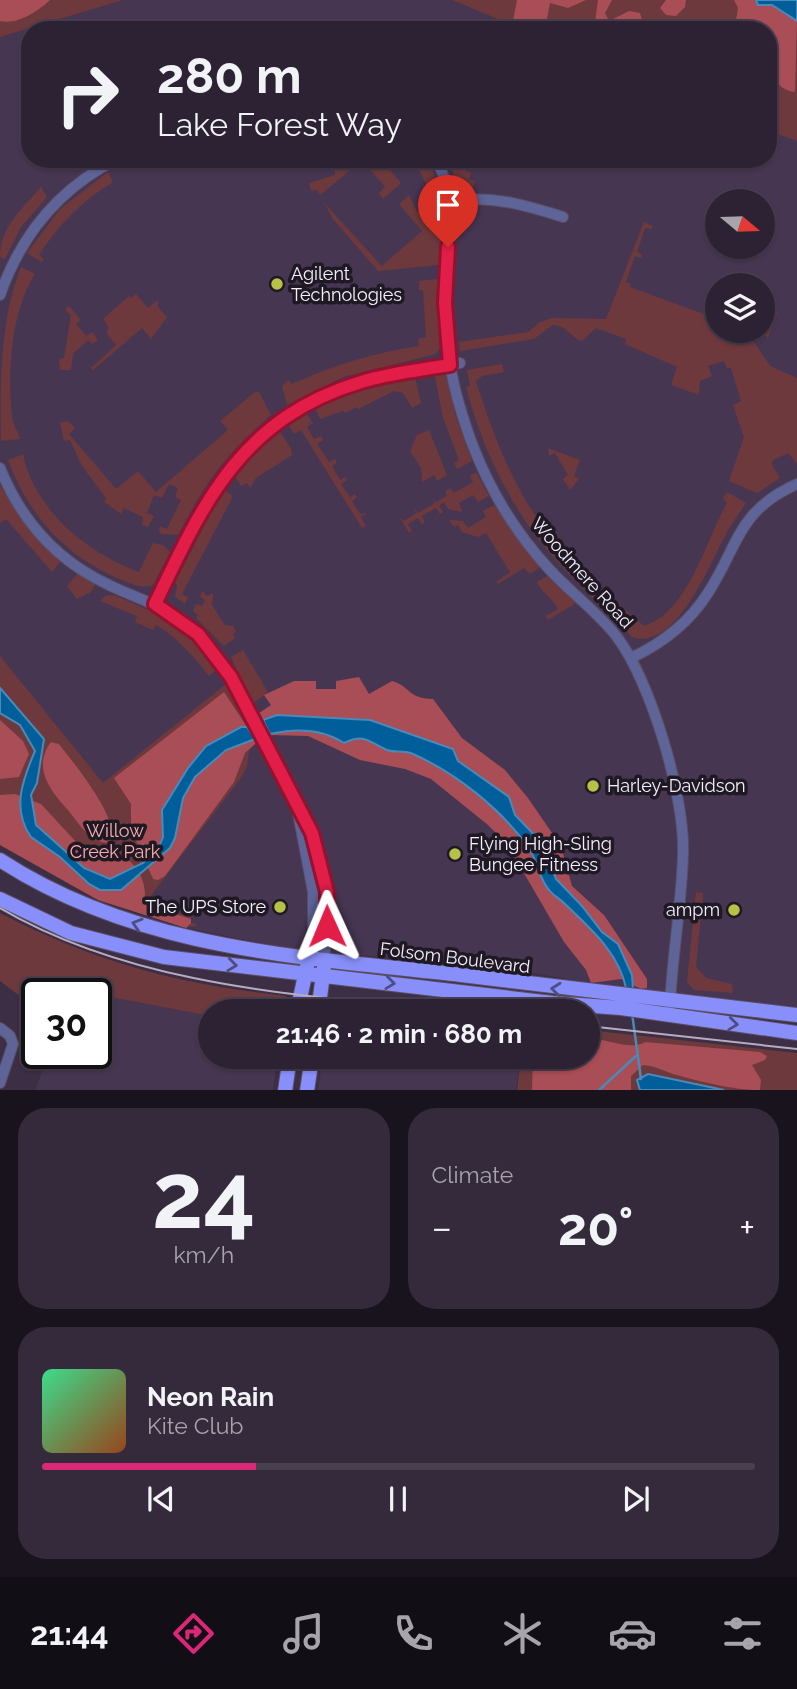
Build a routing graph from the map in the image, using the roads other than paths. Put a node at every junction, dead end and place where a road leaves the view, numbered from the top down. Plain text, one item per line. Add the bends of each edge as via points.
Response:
1 (103, 168) edge
2 (441, 168) edge
3 (452, 201) junction
4 (563, 217) dead end
5 (0, 295) edge
6 (455, 364) junction
7 (0, 468) edge
8 (797, 484) edge
9 (155, 604) junction
10 (631, 658) junction
11 (298, 810) junction
12 (0, 860) edge
13 (0, 899) edge
14 (308, 958) junction
15 (323, 969) junction
16 (305, 974) junction
17 (300, 999) edge
18 (320, 999) edge
19 (670, 1008) junction
20 (797, 1015) edge
21 (0, 1028) edge
22 (797, 1032) edge
23 (288, 1069) edge
24 (310, 1069) edge
25 (0, 1083) edge
26 (285, 1090) edge
27 (307, 1090) edge

1 - 5 street via 71,188 43,216 21,247
2 - 3 street
3 - 4 street via 503,200
3 - 6 street, Woodmere Road via 445,303
6 - 9 street via 346,387 272,427 244,451 215,487
6 - 10 street, Woodmere Road via 471,442 513,523 547,568 601,619
7 - 9 street via 20,510 62,557 99,581
8 - 10 street via 764,504 744,524 709,591 689,618
9 - 11 street via 184,622 231,677
10 - 19 street, Woodmere Road via 652,707 682,828
11 - 14 street via 313,892
11 - 15 street via 317,844 327,892
14 -> 12 main road, Folsom Boulevard via 144,927 81,904
13 -> 16 main road, Folsom Boulevard via 71,933 164,957
14 - 15 main road, Folsom Boulevard
14 - 16 main road
15 - 16 main road, Folsom Boulevard
15 - 18 main road
15 - 19 main road, Folsom Boulevard via 553,1003 621,1002
16 - 17 main road
19 - 20 main road, Folsom Boulevard
19 -> 22 main road, Folsom Boulevard
21 - 25 street via 13,1044
23 - 26 main road
24 - 27 main road

